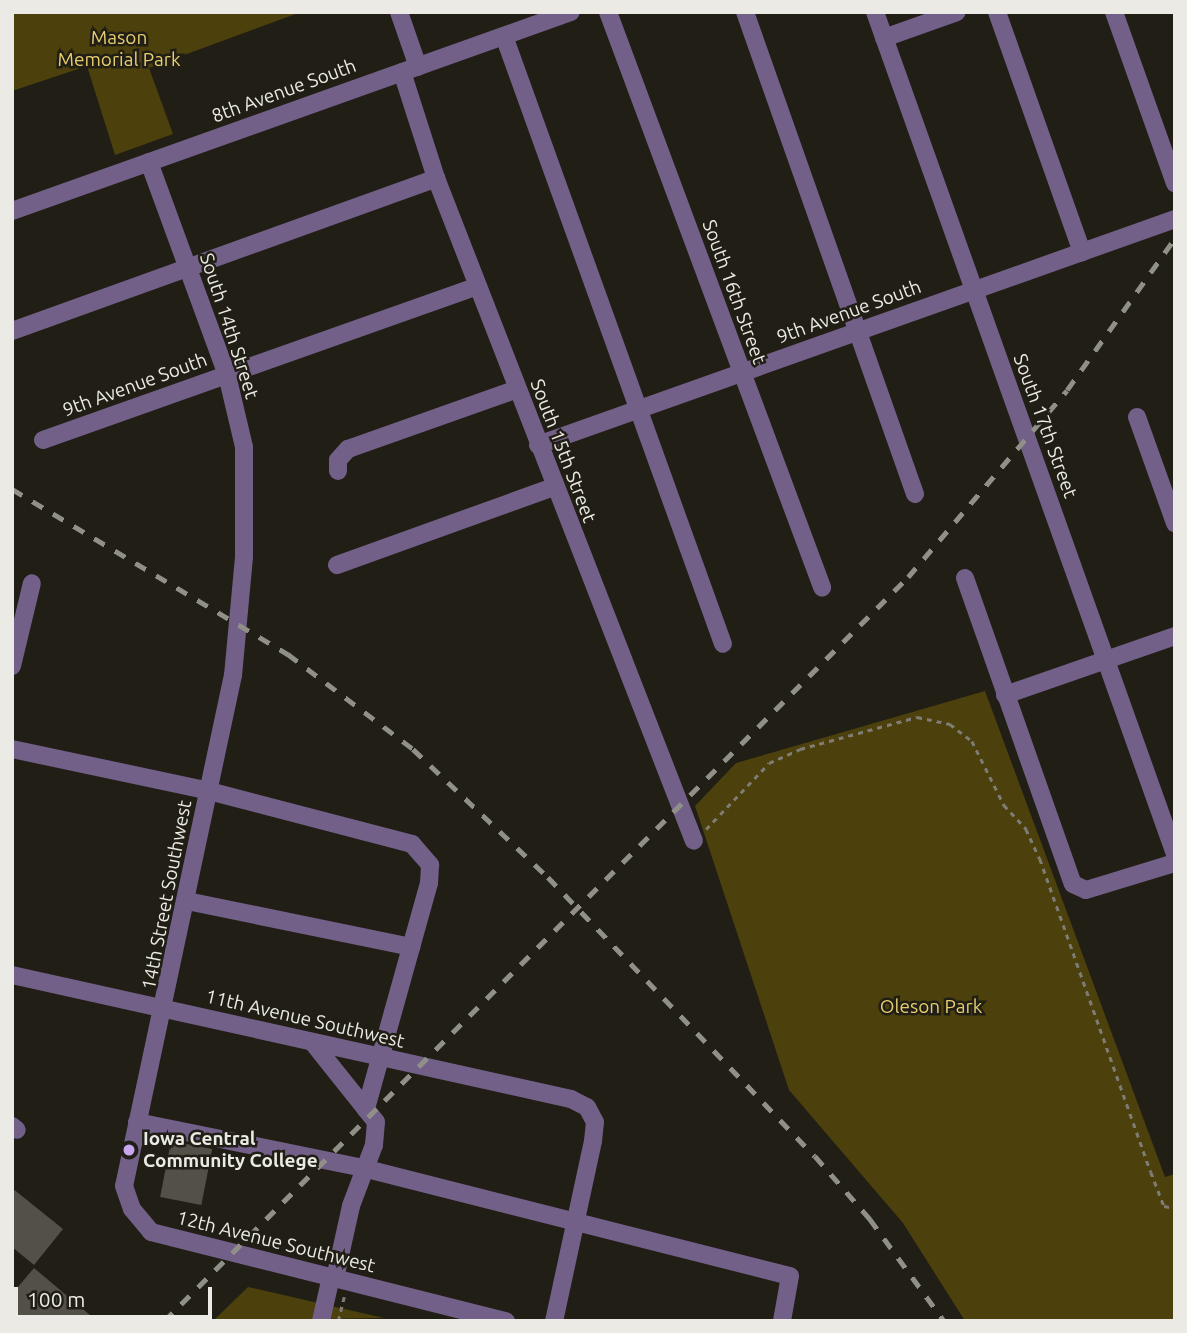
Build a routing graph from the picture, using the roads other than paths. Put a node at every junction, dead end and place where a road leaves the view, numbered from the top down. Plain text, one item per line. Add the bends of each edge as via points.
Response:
1 (399, 12) edge
2 (571, 12) edge
3 (608, 12) edge
4 (745, 12) edge
5 (875, 12) edge
6 (957, 12) edge
7 (997, 12) edge
8 (1114, 12) edge
9 (504, 36) junction
10 (884, 38) junction
11 (410, 69) junction
12 (149, 162) junction
13 (436, 178) junction
14 (1175, 183) edge
15 (12, 211) edge
16 (1175, 219) edge
17 (1082, 251) junction
18 (188, 269) junction
19 (477, 286) junction
20 (974, 290) junction
21 (860, 330) junction
22 (12, 331) edge
23 (742, 373) junction
24 (227, 375) junction
25 (517, 389) junction
26 (640, 409) junction
27 (1137, 417) dead end
28 (43, 440) dead end
29 (538, 445) junction
30 (338, 471) dead end
31 (554, 487) junction
32 (915, 494) dead end
33 (1175, 523) edge
34 (337, 565) dead end
35 (965, 578) dead end
36 (32, 583) dead end
37 (822, 587) dead end
38 (16, 633) edge
39 (1175, 636) edge
40 (723, 644) dead end
41 (1106, 660) junction
42 (12, 666) edge
43 (233, 675) joint
44 (1005, 695) junction
45 (12, 749) edge
46 (209, 791) junction
47 (694, 841) road end
48 (1175, 855) edge
49 (1175, 863) edge
50 (187, 901) junction
51 (411, 947) junction
52 (12, 975) edge
53 (166, 1007) junction
54 (313, 1043) junction
55 (381, 1060) junction
56 (366, 1109) junction
57 (137, 1122) junction
58 (363, 1168) junction
59 (574, 1218) junction
60 (338, 1279) junction
61 (321, 1321) edge
62 (506, 1321) edge
63 (554, 1321) edge
64 (782, 1321) edge

1 - 11 street, South 15th Street
2 - 9 street, 8th Avenue South
3 - 23 street, South 16th Street
4 - 21 street
5 - 10 street, South 17th Street
6 - 10 street
7 - 17 street
8 - 14 street
9 - 11 street, 8th Avenue South
9 - 26 street
10 - 20 street, South 17th Street
11 - 12 street, 8th Avenue South
11 - 13 street, South 15th Street
12 - 15 street, 8th Avenue South
12 - 18 street, South 14th Street
13 - 18 street
13 - 19 street, South 15th Street
16 - 17 street, 9th Avenue South
17 - 20 street, 9th Avenue South
18 - 22 street
18 - 24 street, South 14th Street
19 - 24 street, 9th Avenue South
19 - 25 street, South 15th Street
20 - 21 street, 9th Avenue South
20 - 41 street, South 17th Street
21 - 23 street, 9th Avenue South
21 - 32 street
23 - 26 street, 9th Avenue South
23 - 37 street, South 16th Street
24 - 28 street, 9th Avenue South
24 - 43 street, South 14th Street via 244,459 244,557
25 - 29 street, South 15th Street
25 - 30 street via 348,449 338,460
26 - 29 street, 9th Avenue South
26 - 40 street
27 - 33 street
29 - 31 street, South 15th Street
31 - 34 street
31 - 47 street, South 15th Street
35 - 44 street
36 - 38 street
38 - 42 street
39 - 41 street
41 - 44 street
41 - 48 street, South 17th Street
43 - 46 street, 14th Street Southwest
44 - 49 street via 1073,884 1086,890 1106,886
45 - 46 street
46 - 50 street, 14th Street Southwest
46 - 51 street via 412,844 430,865
50 - 51 street
50 - 53 street, 14th Street Southwest
51 - 55 street
52 - 53 street, 11th Avenue Southwest
53 - 54 street, 11th Avenue Southwest
53 - 57 street, 14th Street Southwest
54 - 55 street, 11th Avenue Southwest
54 - 56 street
55 - 56 street
55 - 59 street, 11th Avenue Southwest via 571,1099 587,1107 594,1131
56 - 58 street via 376,1122 374,1145
57 - 58 street
57 - 60 street, 12th Avenue Southwest via 124,1186 132,1209 151,1232
58 - 59 street
58 - 60 street
59 - 63 street
59 - 64 street via 790,1276
60 - 61 street
60 - 62 street, 12th Avenue Southwest

